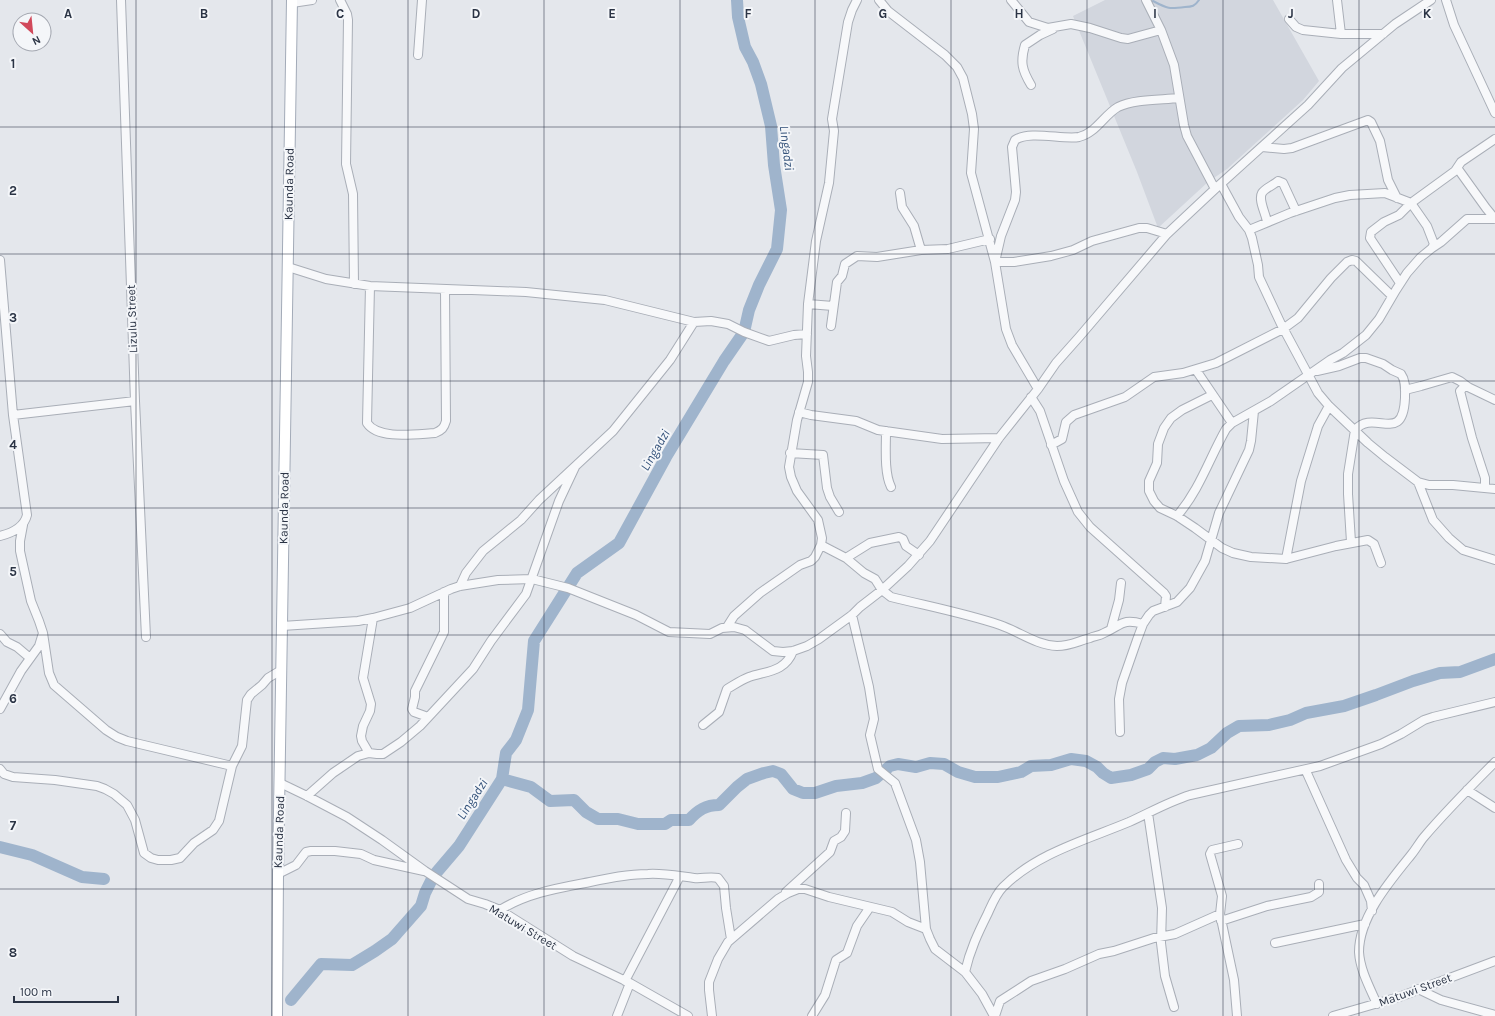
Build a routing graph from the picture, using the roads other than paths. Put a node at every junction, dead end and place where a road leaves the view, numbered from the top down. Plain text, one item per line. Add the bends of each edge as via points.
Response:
1 (121, 0) edge
2 (312, 0) edge
3 (340, 0) edge
4 (422, 0) edge
5 (857, 0) edge
6 (879, 0) edge
7 (1010, 0) edge
8 (1146, 0) edge
9 (1337, 0) edge
10 (1430, 0) edge
11 (1446, 0) edge
12 (292, 2) edge
13 (1289, 19) dead end
14 (1054, 28) junction
15 (1161, 30) junction
16 (1341, 34) junction
17 (1383, 34) junction
18 (418, 55) dead end
19 (1031, 85) dead end
20 (1179, 98) junction
21 (1495, 113) edge
22 (1495, 138) edge
23 (1262, 148) junction
24 (1458, 169) junction
25 (1218, 187) junction
26 (900, 193) dead end
27 (1396, 198) junction
28 (1411, 203) junction
29 (1296, 211) junction
30 (1495, 219) edge
31 (1267, 222) junction
32 (1249, 230) junction
33 (1167, 234) junction
34 (990, 239) junction
35 (1432, 248) junction
36 (921, 250) junction
37 (0, 260) edge
38 (995, 262) junction
39 (288, 267) junction
40 (1400, 283) junction
41 (354, 284) junction
42 (370, 286) junction
43 (446, 290) junction
44 (1392, 296) junction
45 (808, 304) junction
46 (833, 306) junction
47 (694, 322) junction
48 (830, 326) dead end
49 (1283, 329) junction
50 (807, 334) junction
51 (1196, 370) junction
52 (1310, 374) junction
53 (1468, 387) junction
54 (1038, 389) junction
55 (1405, 390) junction
56 (1212, 395) junction
57 (1031, 397) junction
58 (1495, 400) edge
59 (135, 401) junction
60 (1329, 406) junction
61 (1254, 411) junction
62 (799, 412) junction
63 (13, 415) junction
64 (1232, 423) junction
65 (1355, 430) junction
66 (886, 431) junction
67 (999, 438) junction
68 (1051, 445) junction
69 (790, 453) junction
70 (575, 467) junction
71 (1418, 482) junction
72 (892, 487) dead end
73 (1485, 488) junction
74 (1495, 489) edge
75 (839, 512) dead end
76 (1177, 516) junction
77 (23, 525) junction
78 (0, 536) edge
79 (1211, 541) junction
80 (1351, 542) junction
81 (821, 545) junction
82 (919, 555) junction
83 (846, 558) junction
84 (1286, 559) junction
85 (1495, 560) edge
86 (1381, 563) dead end
87 (532, 579) junction
88 (1120, 583) dead end
89 (460, 586) junction
90 (882, 590) junction
91 (444, 592) junction
92 (1165, 607) junction
93 (852, 616) junction
94 (373, 618) junction
95 (1144, 624) junction
96 (282, 626) junction
97 (727, 627) junction
98 (1111, 628) junction
99 (43, 633) junction
100 (0, 634) edge
101 (146, 637) dead end
102 (793, 651) junction
103 (30, 658) junction
104 (281, 673) junction
105 (1495, 702) edge
106 (0, 709) edge
107 (428, 717) junction
108 (703, 725) dead end
109 (1120, 732) dead end
110 (369, 753) junction
111 (1495, 762) edge
112 (232, 766) junction
113 (0, 769) edge
114 (1306, 771) junction
115 (280, 783) junction
116 (1467, 790) junction
117 (307, 796) junction
118 (1495, 808) edge
119 (846, 813) dead end
120 (1148, 813) junction
121 (1238, 844) dead end
122 (425, 871) junction
123 (278, 874) junction
124 (680, 876) junction
125 (1319, 884) dead end
126 (778, 899) junction
127 (870, 907) junction
128 (500, 910) junction
129 (1372, 911) junction
130 (1221, 918) junction
131 (1365, 924) junction
132 (926, 929) junction
133 (1161, 938) junction
134 (730, 939) junction
135 (1275, 943) dead end
136 (1495, 961) edge
137 (965, 972) junction
138 (627, 982) junction
139 (1418, 989) junction
140 (1377, 1004) junction
141 (1174, 1007) dead end
142 (1495, 1015) edge
143 (277, 1016) edge
144 (617, 1016) edge
145 (688, 1016) edge
146 (712, 1016) edge
147 (812, 1016) edge
148 (994, 1016) edge
149 (1237, 1016) edge
150 (1333, 1016) edge

1 - 59 street, Lizulu Street
2 - 12 street
3 - 41 street via 348,20 346,164 352,194
4 - 18 street
5 - 45 street via 848,22 832,119 834,131 829,184 816,241
6 - 34 street via 888,11 945,55 960,71 974,129 971,173
7 - 14 street via 1029,22
8 - 15 street
9 - 16 street
10 - 17 street
11 - 21 street via 1454,25
12 - 39 main road, Kaunda Road
13 - 16 street via 1303,30
14 - 15 street via 1071,24 1128,39
14 - 19 street via 1025,45 1022,68
15 - 20 street via 1174,65
16 - 17 street
17 - 23 street via 1342,68 1308,105
20 - 25 street via 1186,136
20 - 38 street via 1119,107 1080,137 1044,135 1015,140 1012,147 1015,200 1001,236
22 - 24 street via 1461,162
23 - 25 street
23 - 27 street via 1292,148 1368,120 1380,141 1388,180
24 - 28 street
24 - 30 street
25 - 32 street
25 - 33 street
26 - 36 street via 902,207 914,226
27 - 28 street
27 - 29 street via 1385,193 1350,194
28 - 35 street via 1433,239
28 - 40 street via 1399,215 1384,222 1370,234
29 - 31 street
29 - 31 street via 1283,183 1278,181 1263,192 1261,198
30 - 35 street via 1467,219
31 - 32 street
32 - 49 street via 1259,277
33 - 38 street via 1139,228 1051,256 1014,262
33 - 54 street via 1059,359
34 - 36 street via 948,249
34 - 38 street
35 - 40 street
36 - 46 street via 877,257 857,256 847,262 837,282
37 - 63 street
38 - 54 street via 1006,329
39 - 41 street via 314,276
39 - 96 main road, Kaunda Road
40 - 44 street
41 - 42 street
42 - 43 street
42 - 43 street via 367,423 370,428 382,434 435,433 445,427
43 - 47 street via 526,292 605,300
44 - 49 street via 1365,268 1352,260 1331,278 1298,318
44 - 52 street via 1379,319 1366,334 1343,353
45 - 46 street
45 - 50 street
46 - 48 street
47 - 50 street via 728,324 769,341
47 - 70 street via 674,354 629,412
49 - 51 street via 1216,363
49 - 52 street
50 - 62 street via 808,382
51 - 56 street
51 - 68 street via 1154,377 1125,397 1074,415 1066,422 1062,439
52 - 55 street via 1366,358 1401,374
52 - 60 street via 1318,393
52 - 61 street
53 - 55 street via 1452,376
53 - 58 street
53 - 73 street via 1460,391 1485,478
54 - 57 street
55 - 65 street via 1402,416 1398,421 1392,424 1368,422
56 - 64 street
56 - 76 street via 1171,418 1158,444 1157,463 1149,481 1150,491 1160,508
57 - 67 street
57 - 68 street via 1040,411
59 - 63 street
59 - 101 street, Lizulu Street
60 - 65 street
60 - 84 street via 1318,426 1301,481
61 - 64 street
61 - 79 street via 1249,450 1219,513
62 - 66 street via 856,421
62 - 69 street
63 - 77 street via 28,515
64 - 76 street via 1220,440 1198,487
65 - 71 street
65 - 80 street via 1348,474
66 - 67 street via 942,439
66 - 72 street via 886,457
67 - 82 street
68 - 92 street via 1078,512 1090,527 1164,593
69 - 75 street via 823,455 827,488
69 - 81 street via 791,477 797,491 818,520
70 - 87 street via 559,501
70 - 89 street via 521,520 483,551 466,573
71 - 73 street via 1429,485
71 - 85 street via 1434,520 1449,538 1463,550
73 - 74 street
76 - 79 street
77 - 78 street
77 - 99 street via 20,551 31,601
79 - 84 street via 1233,553
79 - 92 street via 1205,561 1190,588 1177,602
80 - 84 street
80 - 86 street via 1368,540 1374,544
81 - 83 street
81 - 97 street via 815,557 760,593 734,616
82 - 83 street via 906,546 899,537 870,543
82 - 90 street
83 - 90 street via 874,579
87 - 89 street via 498,580
87 - 97 street via 568,588 636,615 669,632 710,634
87 - 107 street via 526,594 473,669
88 - 98 street via 1119,600
89 - 91 street
90 - 93 street
90 - 98 street via 891,597 1002,626 1027,638 1057,646 1073,644 1105,633
91 - 94 street via 410,608
91 - 107 street via 444,632 415,691 412,709
92 - 95 street via 1149,614
93 - 102 street via 815,642
93 - 132 street via 869,687 874,719 870,735 878,769 895,783 916,840
94 - 96 street
94 - 110 street via 363,678 371,704 362,726 361,736
95 - 98 street via 1132,621
95 - 109 street via 1122,683 1119,699
96 - 104 main road, Kaunda Road
97 - 102 street via 745,630 773,650
99 - 103 street via 39,646
99 - 112 street via 54,685 106,730 127,741
100 - 103 street
102 - 108 street via 786,663 780,667 743,680 727,689 719,712
103 - 106 street
104 - 112 street via 271,675 248,697 242,746
104 - 115 main road, Kaunda Road
105 - 114 street via 1424,720 1381,744
107 - 110 street via 387,751
110 - 117 street via 358,756 333,773
111 - 116 street
112 - 113 street via 219,821 213,830 194,843 180,858 171,860 158,860 144,853 127,805 105,789 56,780 13,777 4,774
114 - 120 street via 1190,795
114 - 129 street via 1346,860 1364,885
115 - 117 street, Matuwi Street
115 - 123 main road, Kaunda Road
116 - 118 street
116 - 129 street via 1423,838 1387,885
117 - 122 street, Matuwi Street via 347,817
119 - 126 street via 844,831 841,837 834,841 830,852
120 - 133 street via 1162,908
120 - 137 street via 1065,847 1031,866 1002,888 972,944
121 - 130 street via 1210,852 1222,896
122 - 123 street via 378,861 361,854 311,851 306,852 296,865
122 - 128 street, Matuwi Street via 468,900
123 - 143 main road, Kaunda Road
124 - 128 street via 647,874 616,877 547,891
124 - 134 street via 713,877 721,881 725,892
124 - 138 street
125 - 130 street via 1319,892 1311,897
126 - 127 street via 798,889 805,889
126 - 134 street
127 - 132 street via 896,913 908,922
127 - 147 street via 858,926 847,953 836,960 825,995
128 - 138 street, Matuwi Street via 573,956
129 - 131 street
130 - 133 street
130 - 149 street via 1234,980
131 - 135 street
131 - 140 street via 1359,952 1360,962
132 - 137 street via 935,949
133 - 141 street via 1166,976
133 - 148 street via 1099,954 1031,982 1000,1001
134 - 146 street via 711,976 709,990
136 - 139 street, Matuwi Street
137 - 148 street via 980,990
138 - 144 street
138 - 145 street, Matuwi Street
139 - 140 street, Matuwi Street
139 - 142 street via 1441,1000
140 - 150 street, Matuwi Street

